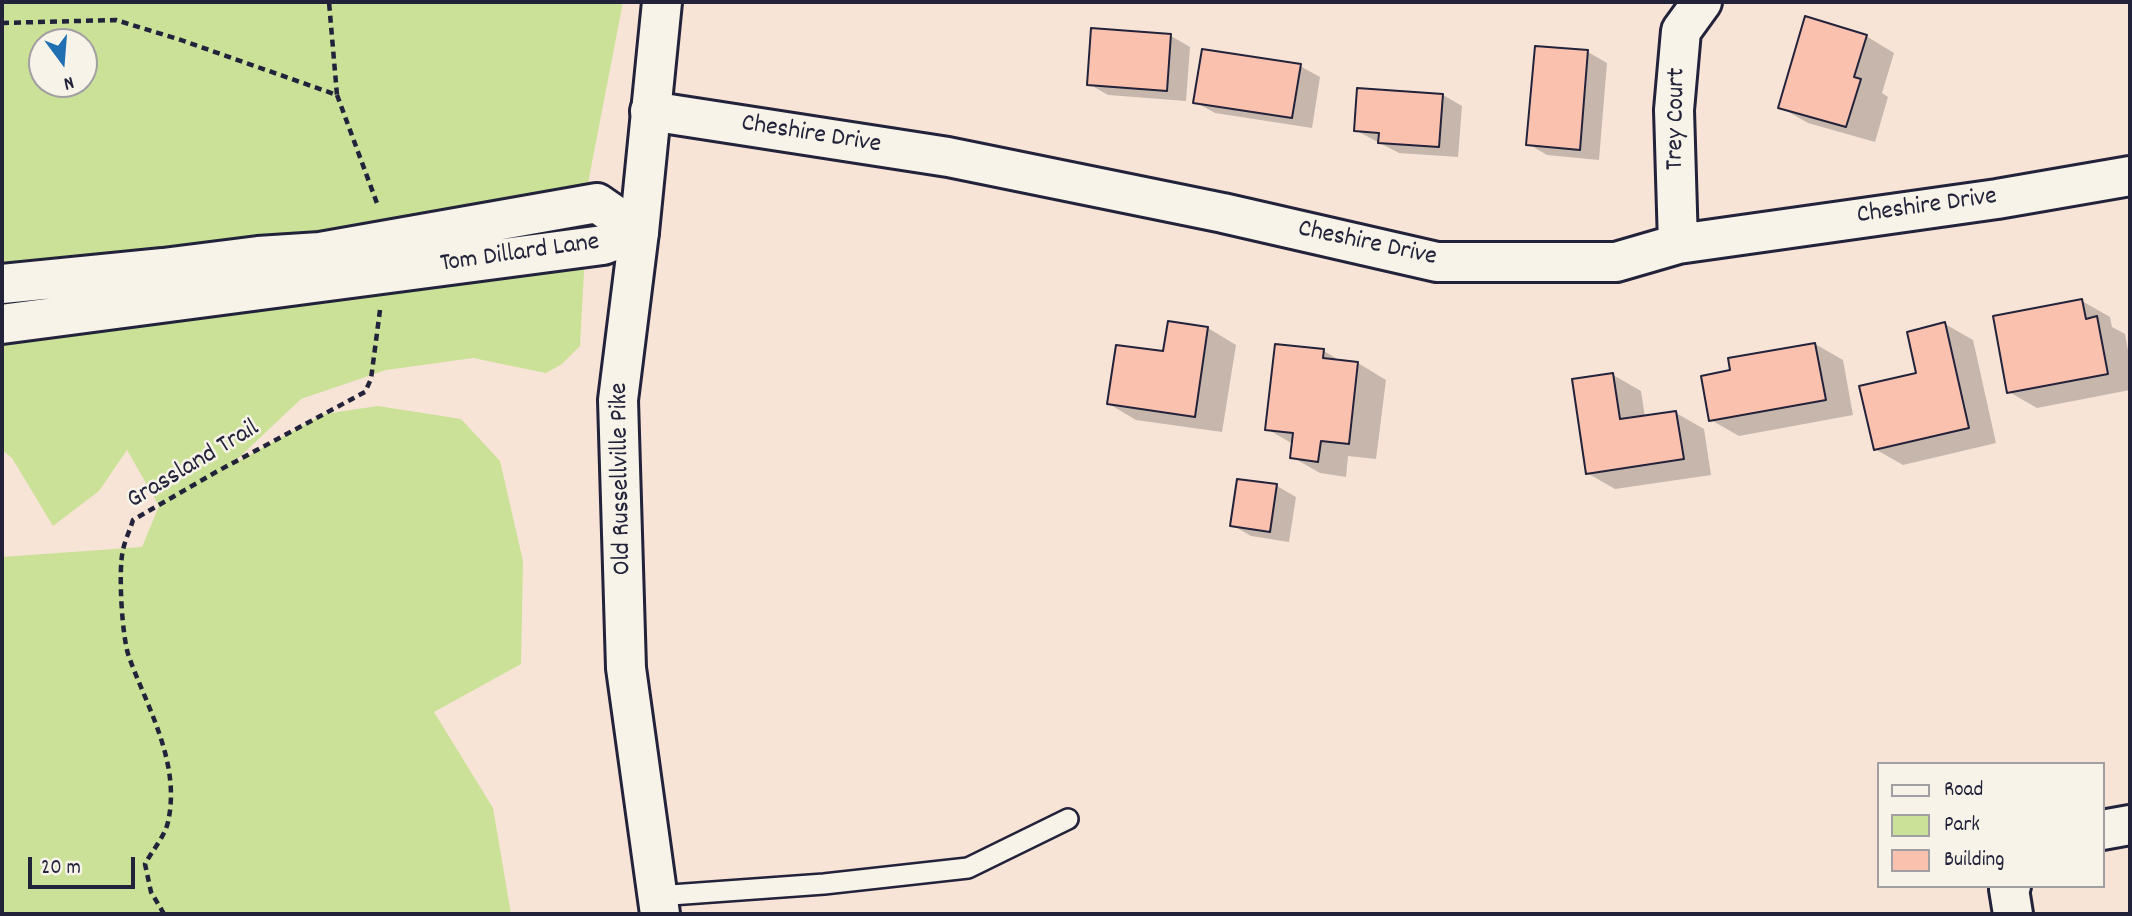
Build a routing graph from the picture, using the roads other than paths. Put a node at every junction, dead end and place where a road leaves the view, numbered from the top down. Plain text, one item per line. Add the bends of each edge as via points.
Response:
1 (662, 2) edge
2 (1702, 2) edge
3 (650, 111) junction
4 (2130, 176) edge
5 (639, 232) junction
6 (1678, 244) junction
7 (387, 257) junction
8 (2, 284) edge
9 (2, 324) edge
10 (1068, 819) dead end
11 (2130, 825) edge
12 (2104, 830) edge
13 (2010, 888) edge
14 (658, 905) edge
15 (2012, 914) edge

1 - 3 street, Old Russellville Pike
2 - 6 street, Trey Court via 1681,32 1674,110
3 - 5 street, Old Russellville Pike
3 - 6 street, Cheshire Drive via 948,157 1437,262 1616,262
4 - 6 street, Cheshire Drive
5 - 7 street, Tom Dillard Lane via 597,203
5 - 14 street, Old Russellville Pike via 618,413 626,668
7 - 8 street, Tom Dillard Lane via 320,252 258,256
7 - 9 street, Tom Dillard Lane
10 - 14 lane via 968,868
11 - 12 street
13 - 15 street

